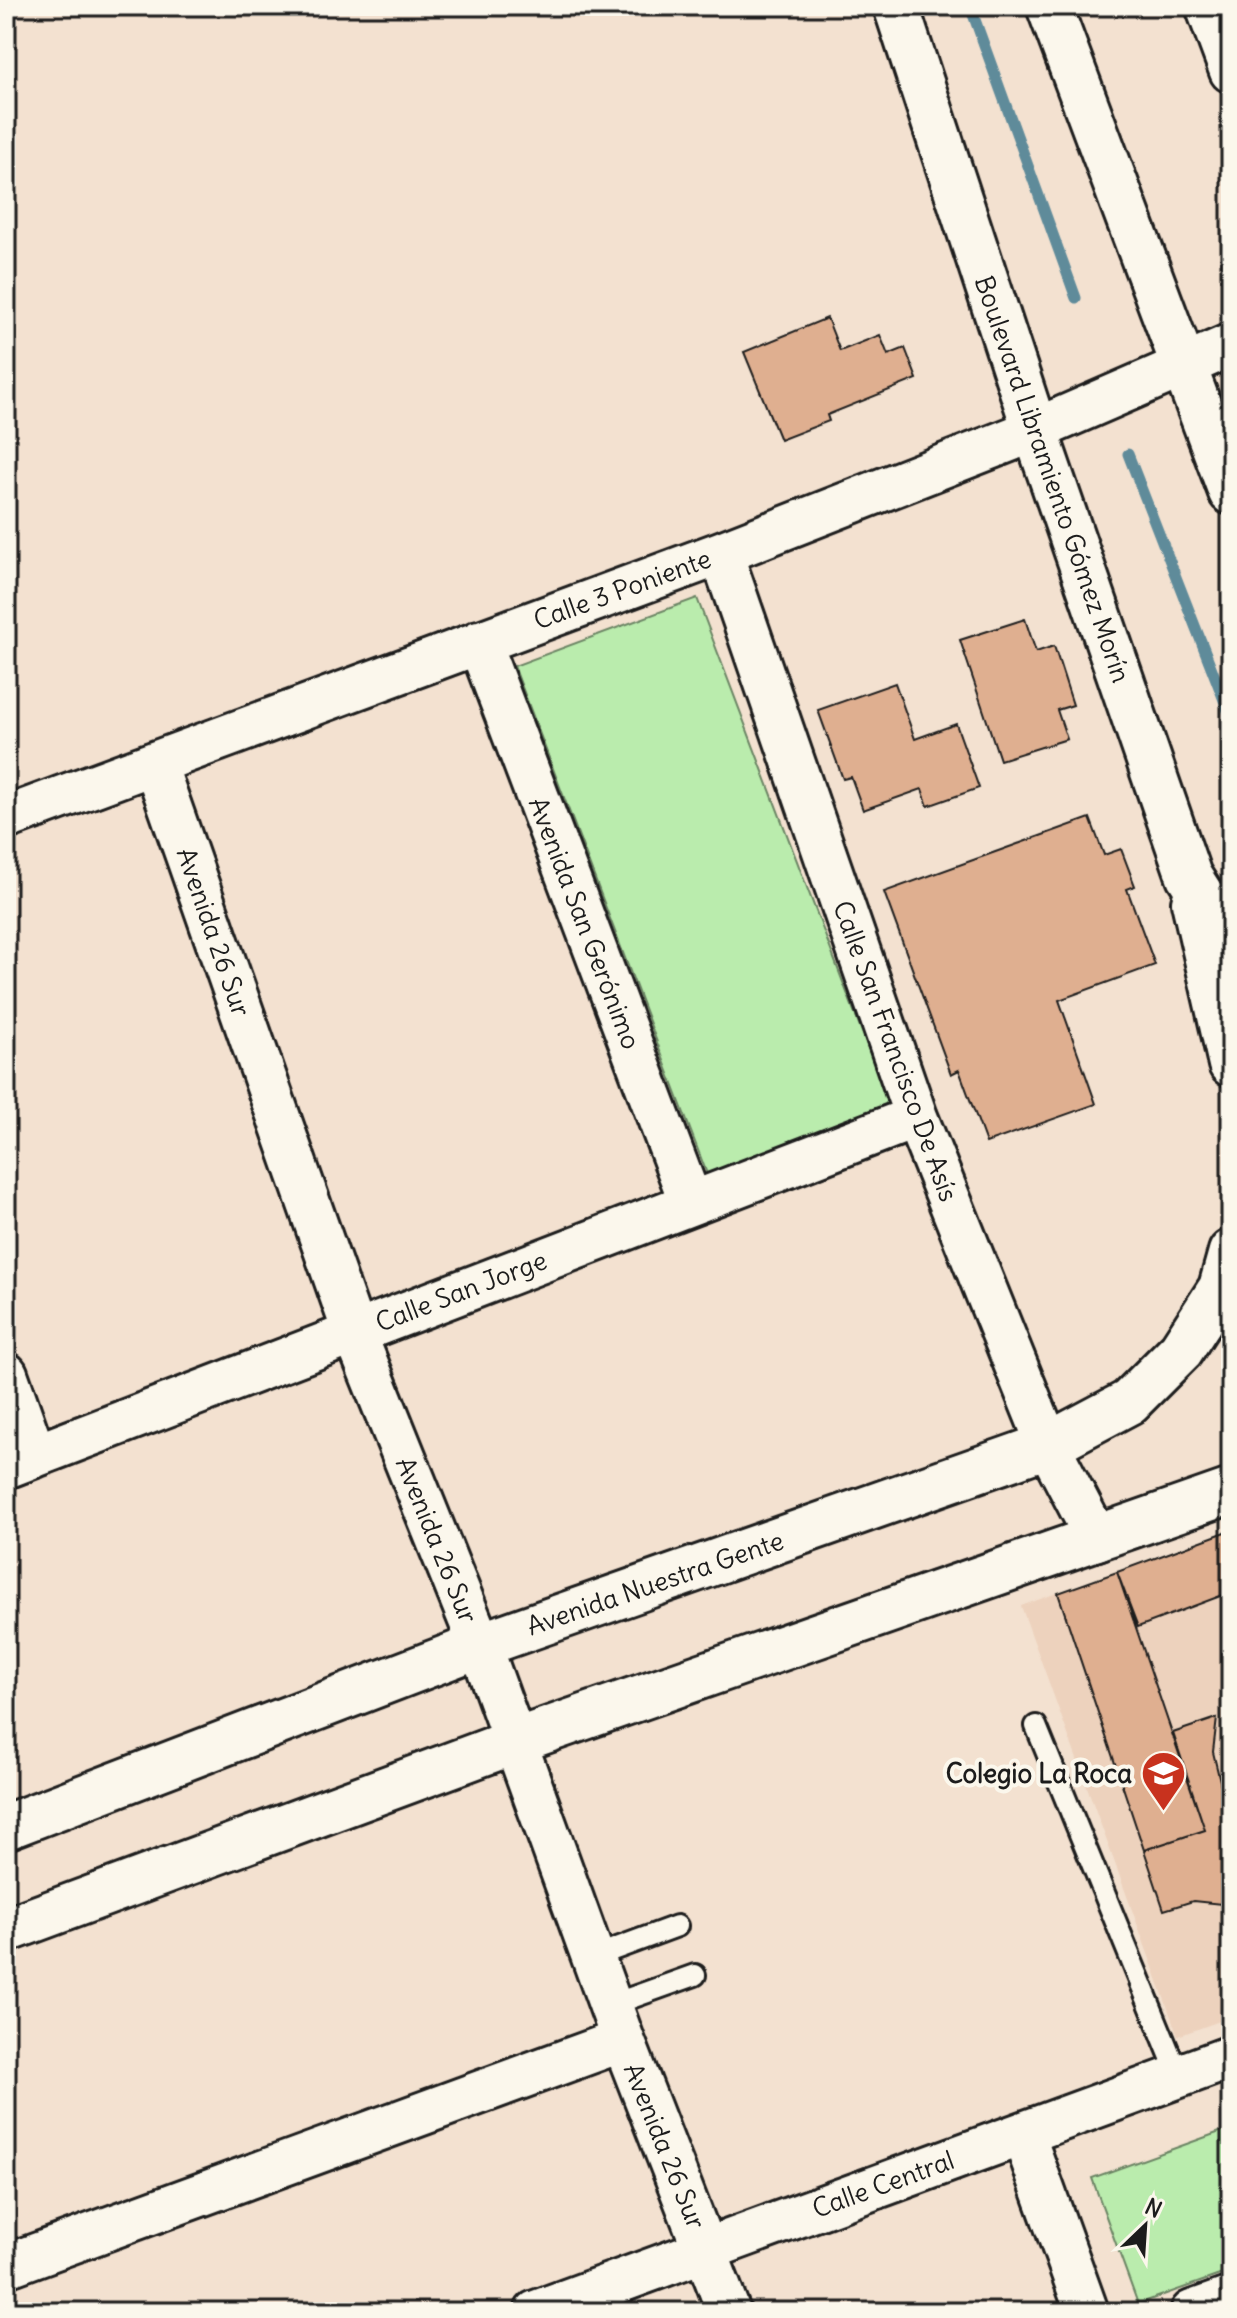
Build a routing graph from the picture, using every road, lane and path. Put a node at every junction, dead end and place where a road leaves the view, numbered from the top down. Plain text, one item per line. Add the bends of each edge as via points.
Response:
1 (896, 6) edge
2 (1049, 6) edge
3 (1207, 6) edge
4 (1231, 71) edge
5 (1231, 345) edge
6 (1182, 365) junction
7 (1035, 430) junction
8 (1231, 492) edge
9 (721, 553) junction
10 (479, 642) junction
11 (155, 764) junction
12 (6, 818) edge
13 (1189, 876) junction
14 (1231, 942) edge
15 (1231, 1064) edge
16 (916, 1117) junction
17 (691, 1203) junction
18 (1231, 1252) edge
19 (354, 1332) junction
20 (6, 1374) edge
21 (1048, 1445) junction
22 (20, 1461) edge
23 (1231, 1491) edge
24 (1097, 1539) junction
25 (480, 1645) junction
26 (1036, 1726) dead end
27 (513, 1742) junction
28 (6, 1827) edge
29 (677, 1926) dead end
30 (6, 1930) edge
31 (593, 1957) junction
32 (695, 1975) dead end
33 (617, 2023) junction
34 (1231, 2057) edge
35 (1179, 2077) junction
36 (1023, 2134) junction
37 (706, 2249) junction
38 (6, 2266) edge
39 (1231, 2298) edge
40 (536, 2312) edge
41 (729, 2312) edge
42 (1087, 2312) edge
43 (1192, 2312) edge

1 - 7 main road, Boulevard Libramiento Gómez Morín
2 - 6 main road
3 - 4 street
5 - 6 street, Calle 3 Poniente
6 - 7 street, Calle 3 Poniente
6 - 8 main road
7 - 9 street, Calle 3 Poniente
7 - 13 main road, Boulevard Libramiento Gómez Morín
9 - 10 street, Calle 3 Poniente
9 - 16 street, Calle San Francisco De Asís
10 - 11 street, Calle 3 Poniente
10 - 17 street, Avenida San Gerónimo
11 - 12 street, Calle 3 Poniente
11 - 19 street, Avenida 26 Sur
13 - 14 main road, Boulevard Libramiento Gómez Morín
13 - 15 main road
16 - 17 street, Calle San Jorge
16 - 21 street, Calle San Francisco De Asís
17 - 19 street, Calle San Jorge
18 - 21 main road, Avenida Nuestra Gente via 1221,1288 1181,1350 1129,1402
19 - 22 street, Calle San Jorge
19 - 25 street, Avenida 26 Sur
20 - 22 street
21 - 24 street, Calle San Francisco De Asís
21 - 25 main road, Avenida Nuestra Gente
23 - 24 main road
24 - 27 main road
25 - 27 street, Avenida 26 Sur
25 - 28 main road, Avenida Nuestra Gente
26 - 35 lane
27 - 30 main road
27 - 31 street, Avenida 26 Sur
29 - 31 lane
31 - 33 street, Avenida 26 Sur
32 - 33 lane
33 - 37 street, Avenida 26 Sur
33 - 38 street
34 - 35 street, Calle Central
35 - 36 street, Calle Central
36 - 37 street, Calle Central
36 - 42 street
37 - 40 street, Calle Central
37 - 41 street, Avenida 26 Sur
39 - 43 street

